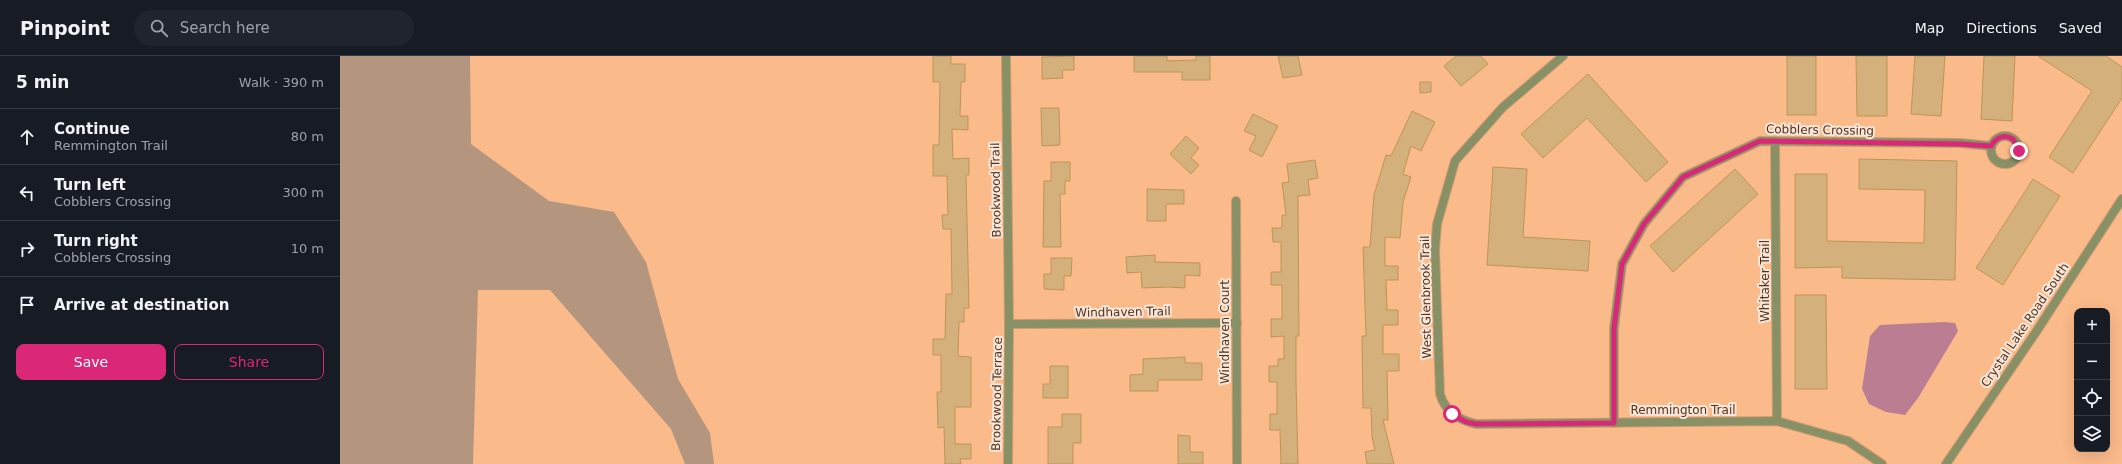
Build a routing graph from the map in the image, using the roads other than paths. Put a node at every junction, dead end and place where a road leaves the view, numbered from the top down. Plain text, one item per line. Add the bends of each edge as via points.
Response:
1 (1006, 56) edge
2 (1563, 56) edge
3 (1775, 141) junction
4 (1991, 146) dead end
5 (2122, 199) edge
6 (1236, 201) dead end
7 (1237, 322) junction
8 (1009, 324) junction
9 (1452, 414) joint
10 (1777, 422) junction
11 (1614, 423) junction
12 (1008, 464) edge
13 (1237, 464) edge
14 (1882, 464) edge
15 (1946, 464) edge

1 - 8 street, Brookwood Trail
2 - 9 street, West Glenbrook Trail via 1503,107 1455,161 1437,224 1435,250 1440,394 1445,407
3 - 4 street, Cobblers Crossing
3 - 10 street, Whitaker Trail
3 - 11 street, Cobblers Crossing via 1760,141 1683,177 1644,224 1622,264 1614,328
5 - 15 street, Crystal Lake Road South
6 - 7 street, Windhaven Court
7 - 8 street, Windhaven Trail
7 - 13 street, Windhaven Court
8 - 12 street, Brookwood Terrace
9 - 11 street, Remmington Trail via 1476,424
10 - 11 street, Remmington Trail
10 - 14 street, Remmington Trail via 1848,441

